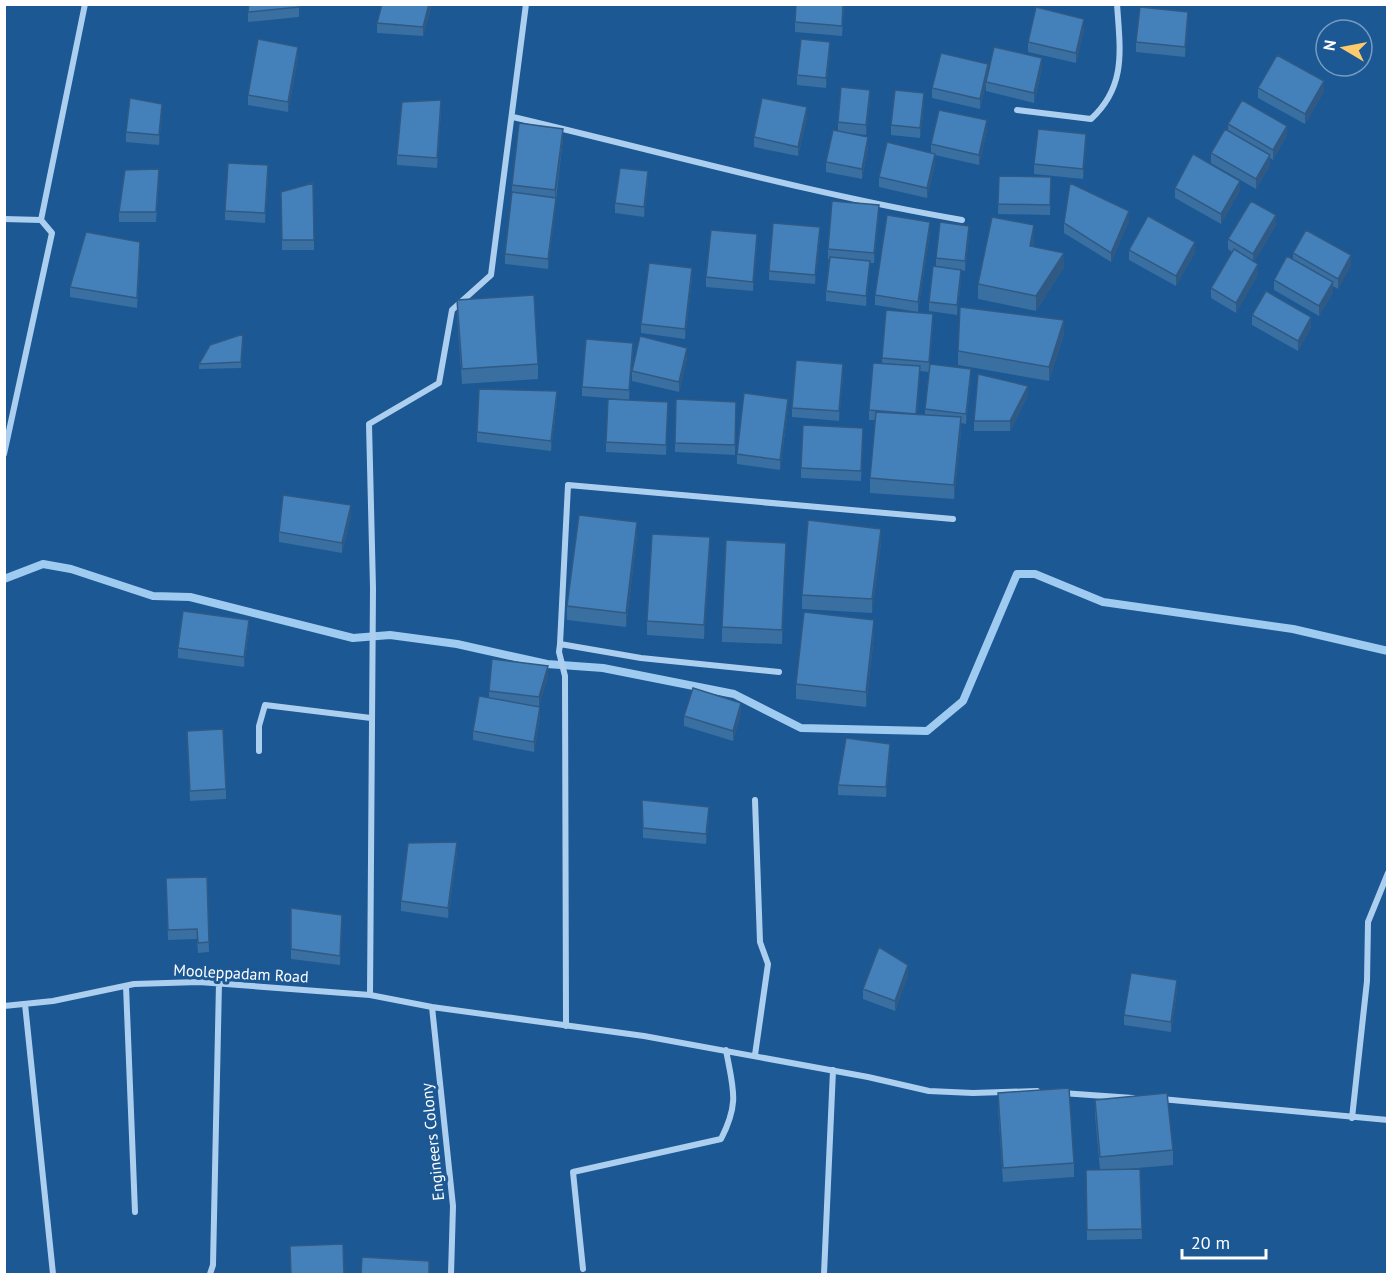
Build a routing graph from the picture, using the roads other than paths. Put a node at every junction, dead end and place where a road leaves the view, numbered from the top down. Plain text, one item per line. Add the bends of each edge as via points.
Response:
1 (85, 4) edge
2 (526, 4) edge
3 (1117, 4) edge
4 (1017, 110) dead end
5 (513, 117) junction
6 (4, 219) edge
7 (41, 220) junction
8 (962, 220) dead end
9 (4, 454) edge
10 (953, 519) dead end
11 (560, 644) junction
12 (779, 672) dead end
13 (371, 718) junction
14 (259, 751) dead end
15 (755, 800) dead end
16 (1388, 873) edge
17 (219, 983) junction
18 (126, 986) junction
19 (370, 995) junction
20 (26, 1004) junction
21 (4, 1006) edge
22 (432, 1007) junction
23 (566, 1026) junction
24 (726, 1050) junction
25 (755, 1055) junction
26 (833, 1070) junction
27 (1043, 1092) edge
28 (1054, 1093) edge
29 (1137, 1098) edge
30 (1148, 1098) edge
31 (1352, 1118) junction
32 (1388, 1120) edge
33 (135, 1212) dead end
34 (583, 1269) dead end
35 (53, 1275) edge
36 (210, 1275) edge
37 (451, 1275) edge
38 (824, 1275) edge

1 - 7 street
2 - 5 street
3 - 4 street via 1121,63 1105,106 1091,119
5 - 8 street via 805,188
5 - 13 street via 491,275 452,310 440,383 369,424
6 - 7 street
7 - 9 street via 52,233
10 - 11 street via 568,485
11 - 12 street via 641,658
11 - 23 street via 565,676
13 - 14 street via 265,705 259,726
13 - 19 street
15 - 25 street via 760,942 768,964
16 - 31 street via 1368,922 1367,981
17 - 18 street, Mooleppadam Road
17 - 19 street, Mooleppadam Road
17 - 36 street
18 - 20 street, Mooleppadam Road
18 - 33 street
19 - 22 street, Mooleppadam Road
20 - 21 street, Mooleppadam Road
20 - 35 street
22 - 23 street, Mooleppadam Road
22 - 37 street, Engineers Colony via 453,1206
23 - 24 street, Mooleppadam Road
24 - 25 street, Mooleppadam Road
24 - 34 street via 734,1094 733,1116 722,1139 573,1172
25 - 26 street, Mooleppadam Road
26 - 27 street, Mooleppadam Road via 929,1090
26 - 38 street
28 - 29 street
30 - 31 street
31 - 32 street

